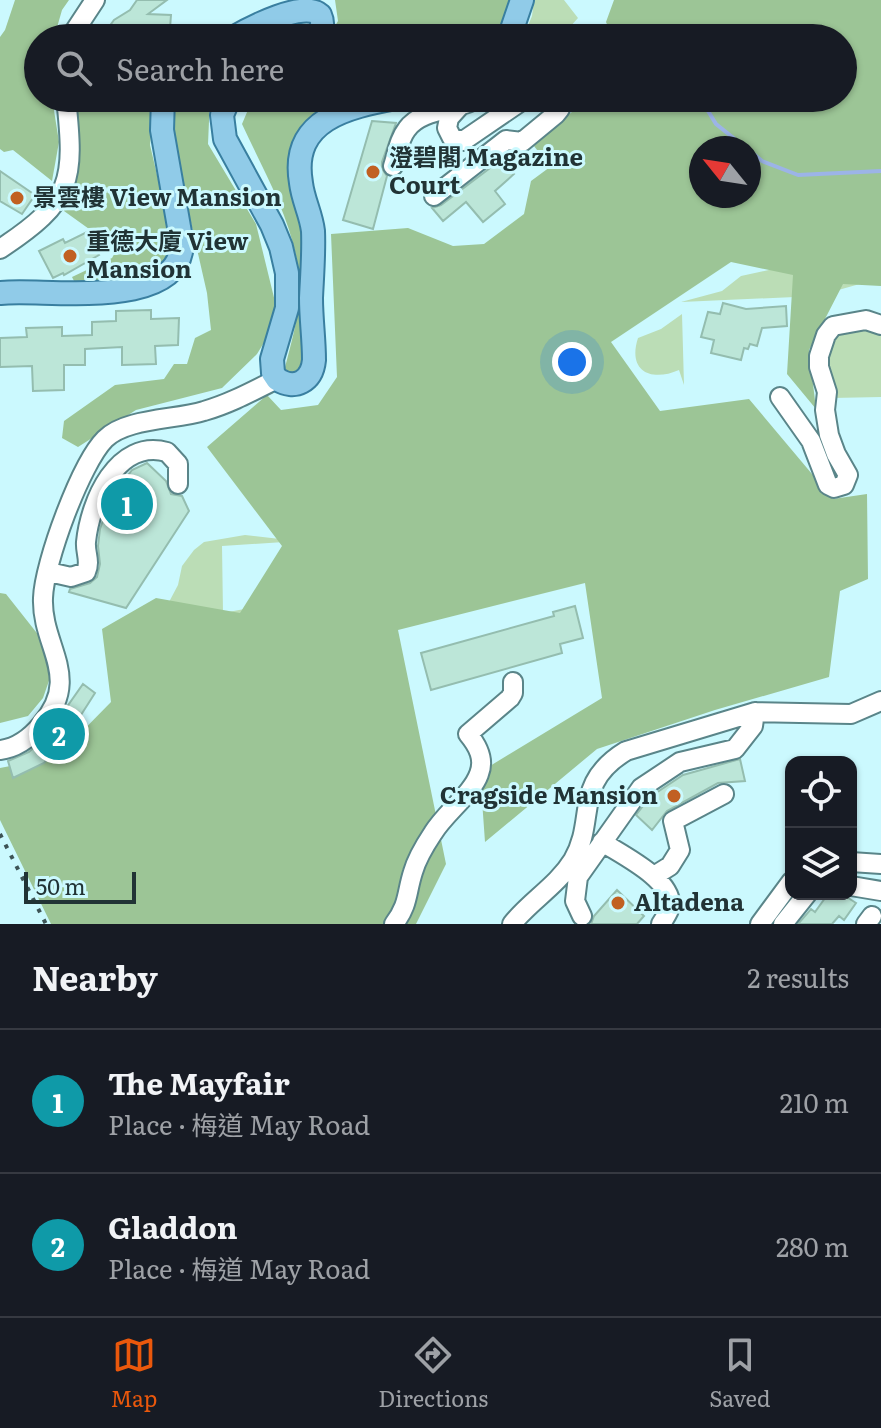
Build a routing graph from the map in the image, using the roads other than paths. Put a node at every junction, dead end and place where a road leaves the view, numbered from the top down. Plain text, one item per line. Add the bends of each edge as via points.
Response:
1 (95, 0) edge
2 (522, 0) edge
3 (79, 24) edge
4 (257, 24) edge
5 (322, 24) edge
6 (514, 24) edge
7 (67, 112) edge
8 (163, 112) edge
9 (223, 112) edge
10 (338, 112) edge
11 (440, 112) edge
12 (454, 112) edge
13 (505, 112) edge
14 (557, 112) edge
15 (393, 166) dead end
16 (434, 196) dead end
17 (0, 249) edge
18 (0, 293) edge
19 (881, 325) edge
20 (277, 379) junction
21 (780, 397) dead end
22 (178, 484) dead end
23 (49, 572) junction
24 (513, 682) dead end
25 (881, 701) edge
26 (755, 712) junction
27 (0, 750) edge
28 (724, 794) dead end
29 (602, 842) junction
30 (857, 862) edge
31 (881, 864) edge
32 (654, 876) junction
33 (857, 887) edge
34 (785, 890) edge
35 (881, 891) edge
36 (802, 900) edge
37 (582, 916) dead end
38 (394, 924) edge
39 (512, 924) edge
40 (661, 924) edge
41 (760, 924) edge
42 (783, 924) edge

1 - 3 street
2 - 6 main road
4 - 5 main road via 300,2 312,5
7 - 17 street via 71,153 66,181 49,210
8 - 18 main road via 182,244 169,274 124,292
9 - 20 main road via 225,139 272,225 287,273 287,308 272,359
10 - 20 main road via 313,131 300,165 313,239 313,366 300,383
11 - 15 street via 424,116 404,132
12 - 13 street via 447,128 452,138 463,141
14 - 16 street via 522,142 506,140
19 - 21 street via 866,320 833,326 819,356 829,435 848,475 844,485 828,485 811,441
20 - 23 street via 216,407 133,425 108,436 80,477
22 - 23 street via 178,464 167,452 149,450 127,459 109,475 99,494 86,543 86,572 71,577
23 - 27 street via 43,601 57,660 58,698 29,738
24 - 38 street via 510,698 468,734 480,753 479,775 420,854 407,903
25 - 26 street via 851,714
26 - 29 street via 753,726 735,749 680,762 641,788
26 - 39 street via 634,747 611,761 592,787 572,862
28 - 32 street via 673,821 680,850 670,866
29 - 32 street
29 - 37 street via 578,877 575,901
30 - 31 street
32 - 40 street via 668,892 670,908
33 - 35 street
34 - 41 street
36 - 42 street

